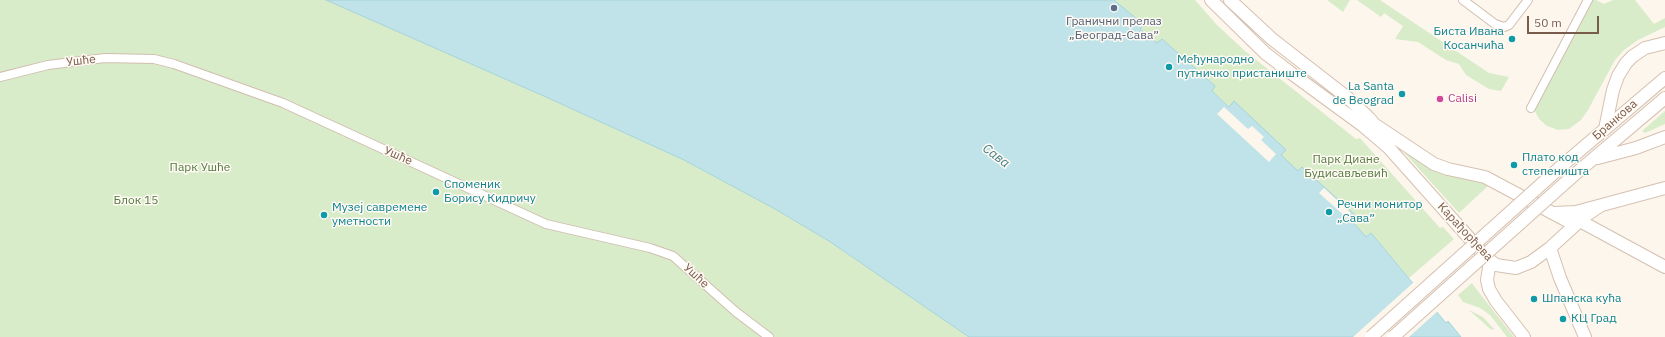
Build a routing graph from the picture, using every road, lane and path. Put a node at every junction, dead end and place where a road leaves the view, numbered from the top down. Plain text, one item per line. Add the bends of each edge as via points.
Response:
1 (1211, 0) edge
2 (1230, 0) edge
3 (1463, 0) edge
4 (1528, 0) edge
5 (1588, 0) edge
6 (1665, 43) edge
7 (0, 77) edge
8 (1665, 78) edge
9 (1665, 98) edge
10 (1531, 108) dead end
11 (1377, 126) junction
12 (1605, 129) junction
13 (1665, 137) edge
14 (1389, 148) junction
15 (1591, 161) junction
16 (1665, 188) edge
17 (1600, 206) junction
18 (1550, 212) junction
19 (1577, 223) junction
20 (1550, 248) junction
21 (1490, 261) junction
22 (1665, 268) edge
23 (769, 337) edge
24 (1371, 337) edge
25 (1393, 337) edge
26 (1524, 337) edge
27 (1585, 337) edge

1 - 14 main road, Карађорђева via 1265,53
2 - 11 main road, Карађорђева via 1277,44 1348,98
3 - 4 street via 1495,24 1504,27 1509,25
5 - 10 street
6 - 12 main road via 1646,48 1626,63 1612,90
7 - 23 street, Ушће via 48,65 104,58 154,59 174,64 283,103 546,224 667,253
8 - 12 main road, Бранкова
9 - 15 main road, Бранкова
11 - 14 main road, Карађорђева
11 - 18 main road, Карађорђева via 1434,164 1485,177
12 - 24 main road, Бранкова, bridge
13 - 15 main road
14 - 21 main road, Карађорђева
15 - 25 main road, Бранкова, bridge
16 - 17 main road
17 - 18 main road via 1576,212
17 - 19 main road
18 - 19 main road, Карађорђева
19 - 20 main road, Карађорђева
19 - 22 main road, Карађорђева
20 - 21 main road, Карађорђева via 1531,262 1516,268
20 - 27 main road
21 - 26 main road via 1487,280 1489,288

